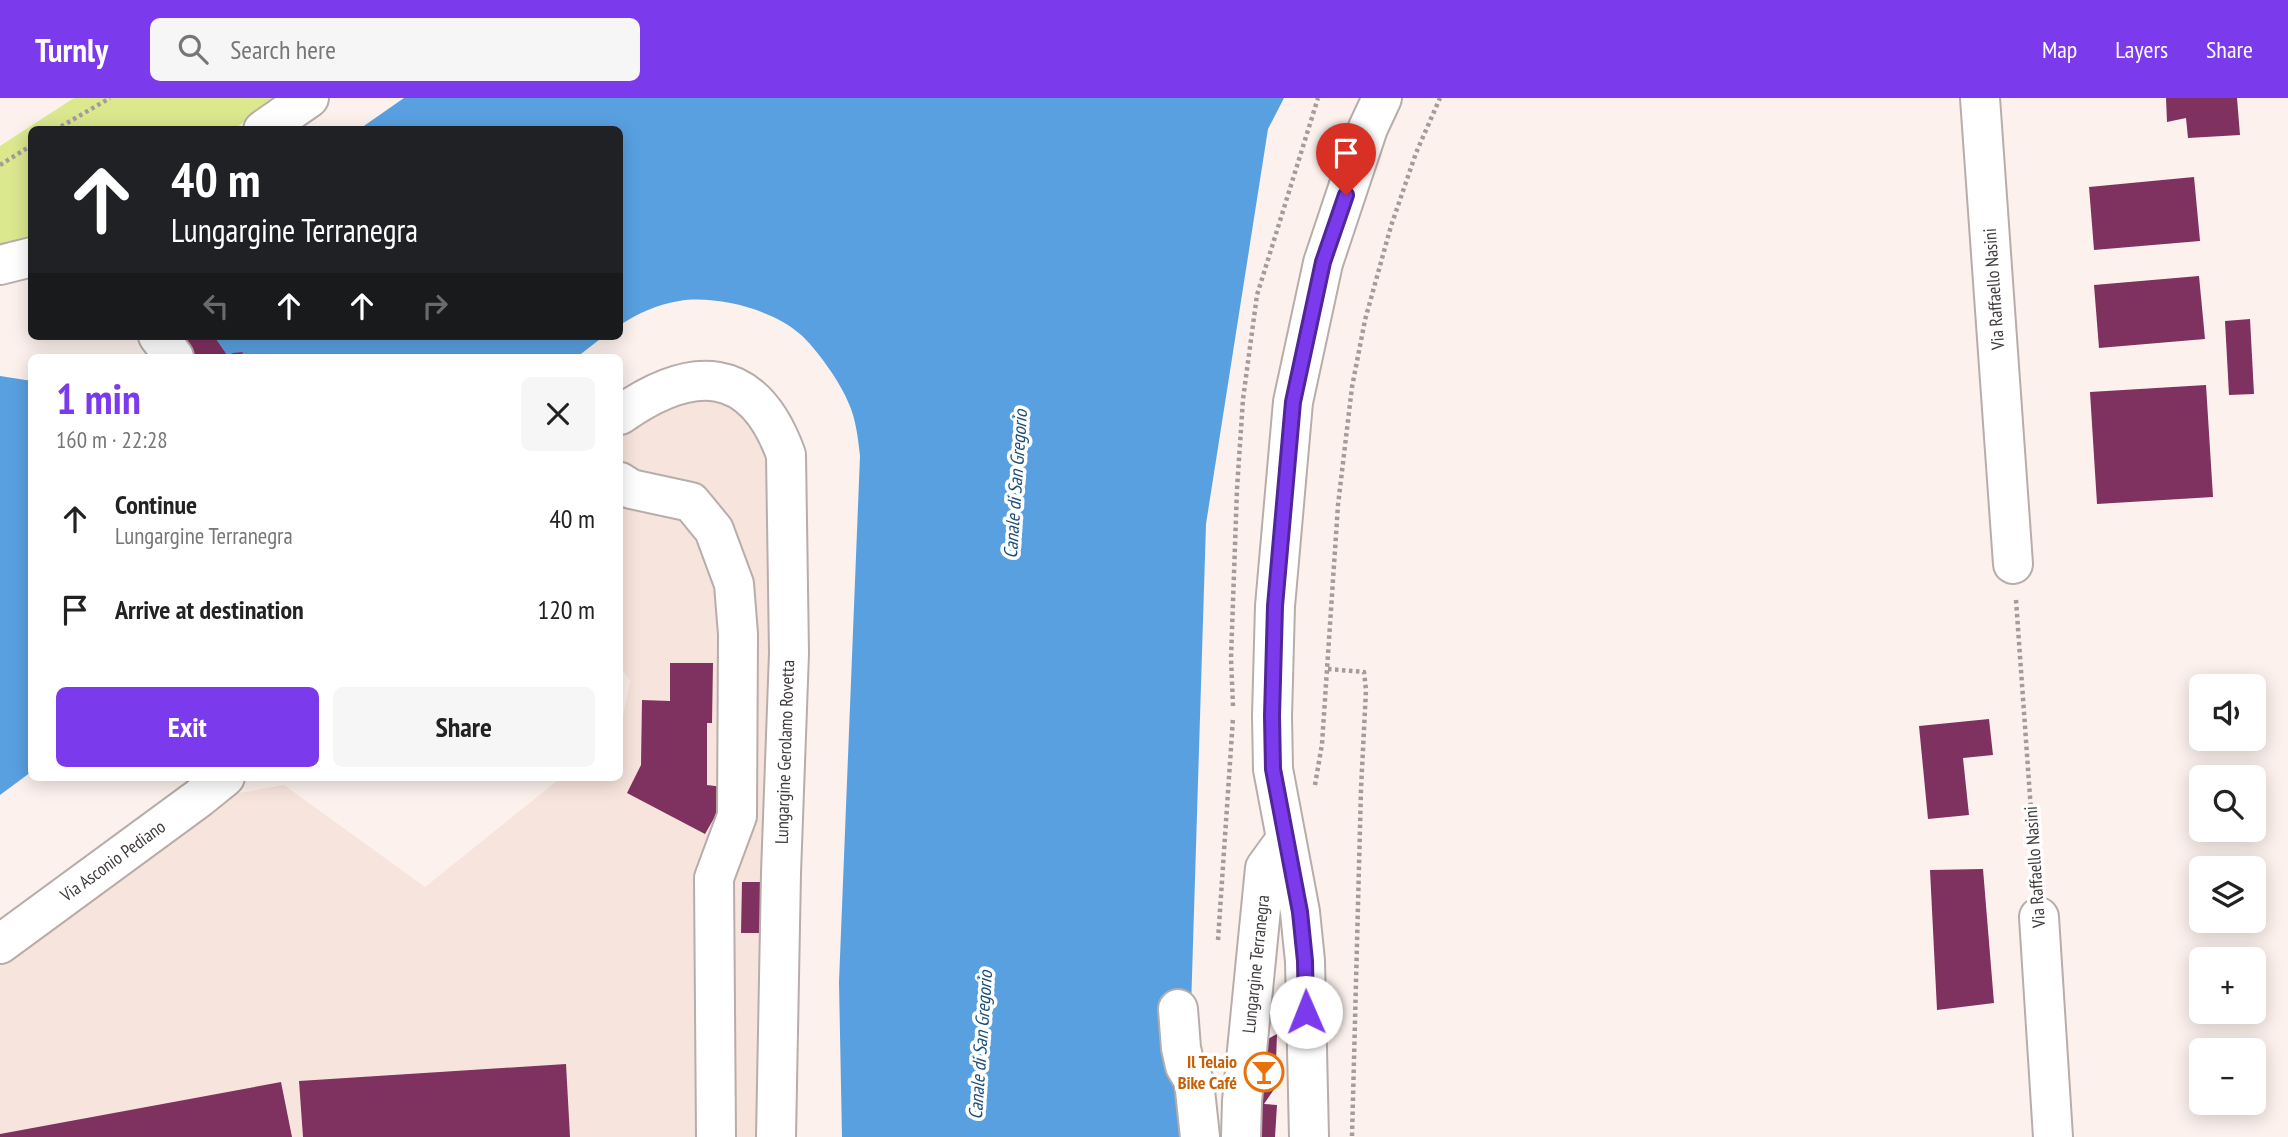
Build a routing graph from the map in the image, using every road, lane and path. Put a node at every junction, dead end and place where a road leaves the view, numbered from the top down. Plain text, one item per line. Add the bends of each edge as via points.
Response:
1 (110, 98) edge
2 (309, 98) edge
3 (1382, 98) edge
4 (1440, 98) edge
5 (1980, 98) edge
6 (62, 126) edge
7 (269, 126) edge
8 (28, 147) edge
9 (0, 164) edge
10 (28, 258) edge
11 (0, 265) edge
12 (623, 413) edge
13 (623, 484) edge
14 (2014, 580) joint
15 (1328, 669) junction
16 (220, 781) edge
17 (1293, 818) junction
18 (2039, 917) joint
19 (0, 944) edge
20 (1178, 1009) dead end
21 (716, 1137) edge
22 (776, 1137) edge
23 (1200, 1137) edge
24 (1241, 1137) edge
25 (1309, 1137) edge
26 (1352, 1137) edge
27 (2053, 1137) edge

1 - 6 path
2 - 7 street
3 - 17 street via 1323,262 1293,402 1274,634 1273,769
4 - 15 path via 1391,226 1360,346 1338,505
5 - 14 street, Via Raffaello Nasini
8 - 9 path
10 - 11 street
12 - 22 street, Lungargine Gerolamo Rovetta via 671,386 702,379 735,386 760,405 786,455 789,653
13 - 21 street via 691,502 714,530 734,584 737,816 714,878
14 - 18 path, Via Raffaello Nasini
15 - 17 path via 1322,744
15 - 26 path via 1364,672 1366,690
16 - 19 street, Via Asconio Pediano
17 - 24 street, Lungargine Terranegra via 1265,868
17 - 25 street via 1305,961
18 - 27 street, Via Raffaello Nasini
20 - 23 street via 1181,1048 1194,1082

